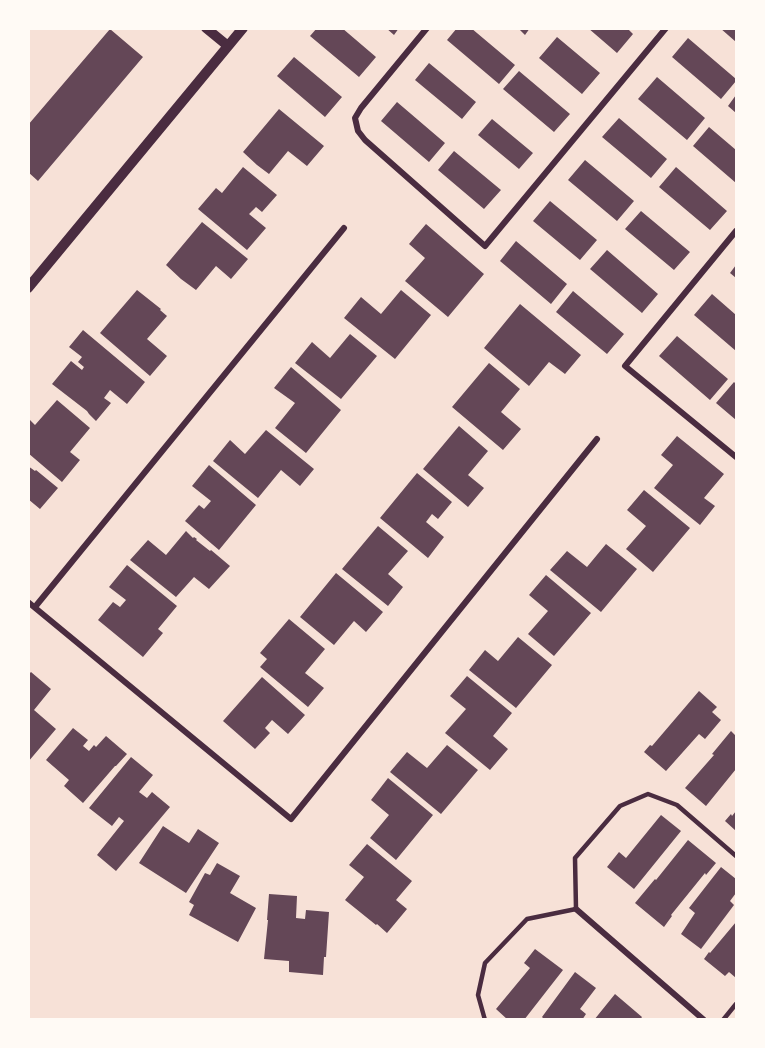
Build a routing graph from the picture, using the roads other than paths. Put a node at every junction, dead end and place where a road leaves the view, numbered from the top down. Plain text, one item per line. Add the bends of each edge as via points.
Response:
1 (206, 28) edge
2 (243, 28) edge
3 (427, 28) edge
4 (666, 28) edge
5 (228, 46) junction
6 (344, 228) dead end
7 (736, 231) edge
8 (28, 288) edge
9 (597, 439) dead end
10 (736, 457) edge
11 (28, 602) edge
12 (35, 607) junction
13 (736, 856) edge
14 (576, 909) junction
15 (736, 1004) edge
16 (485, 1020) edge
17 (704, 1020) edge
18 (723, 1020) edge

1 - 5 street
2 - 5 street
3 - 4 street via 361,108 355,118 358,131 485,246
5 - 8 street
6 - 12 street
7 - 10 street via 624,366
9 - 12 street via 291,819
11 - 12 street
13 - 14 lane via 676,805 648,794 620,806 575,858
14 - 16 lane via 527,919 485,963 478,995
14 - 17 street
15 - 18 lane

